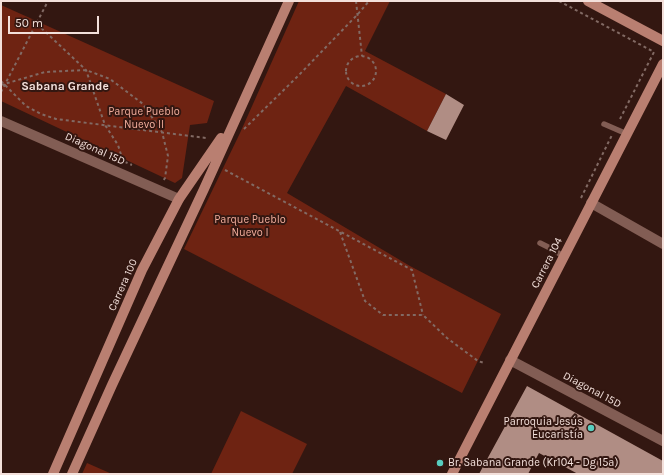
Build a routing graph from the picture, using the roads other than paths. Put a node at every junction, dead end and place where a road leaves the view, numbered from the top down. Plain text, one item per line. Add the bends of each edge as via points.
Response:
1 (289, 1) edge
2 (588, 1) edge
3 (663, 41) edge
4 (663, 64) edge
5 (236, 117) junction
6 (1, 121) edge
7 (604, 124) dead end
8 (627, 134) junction
9 (179, 198) junction
10 (591, 203) junction
11 (540, 243) dead end
12 (663, 244) edge
13 (564, 257) junction
14 (510, 360) junction
15 (95, 378) junction
16 (112, 385) junction
17 (663, 441) edge
18 (53, 474) edge
19 (72, 474) edge
20 (452, 474) edge

1 - 5 street, Carrera 100
2 - 3 street
4 - 8 street, Carrera 104
5 - 9 street, Carrera 100
5 - 16 street, Carrera 100
6 - 9 street, Diagonal 15D
7 - 8 lane
8 - 10 street, Carrera 104
9 - 15 street, Carrera 100 via 142,270
10 - 12 street
10 - 13 street, Carrera 104
11 - 13 lane
13 - 14 street, Carrera 104
14 - 17 street, Diagonal 15D
14 - 20 street, Carrera 104
15 - 16 street
15 - 18 street, Carrera 100
16 - 19 street, Carrera 100

